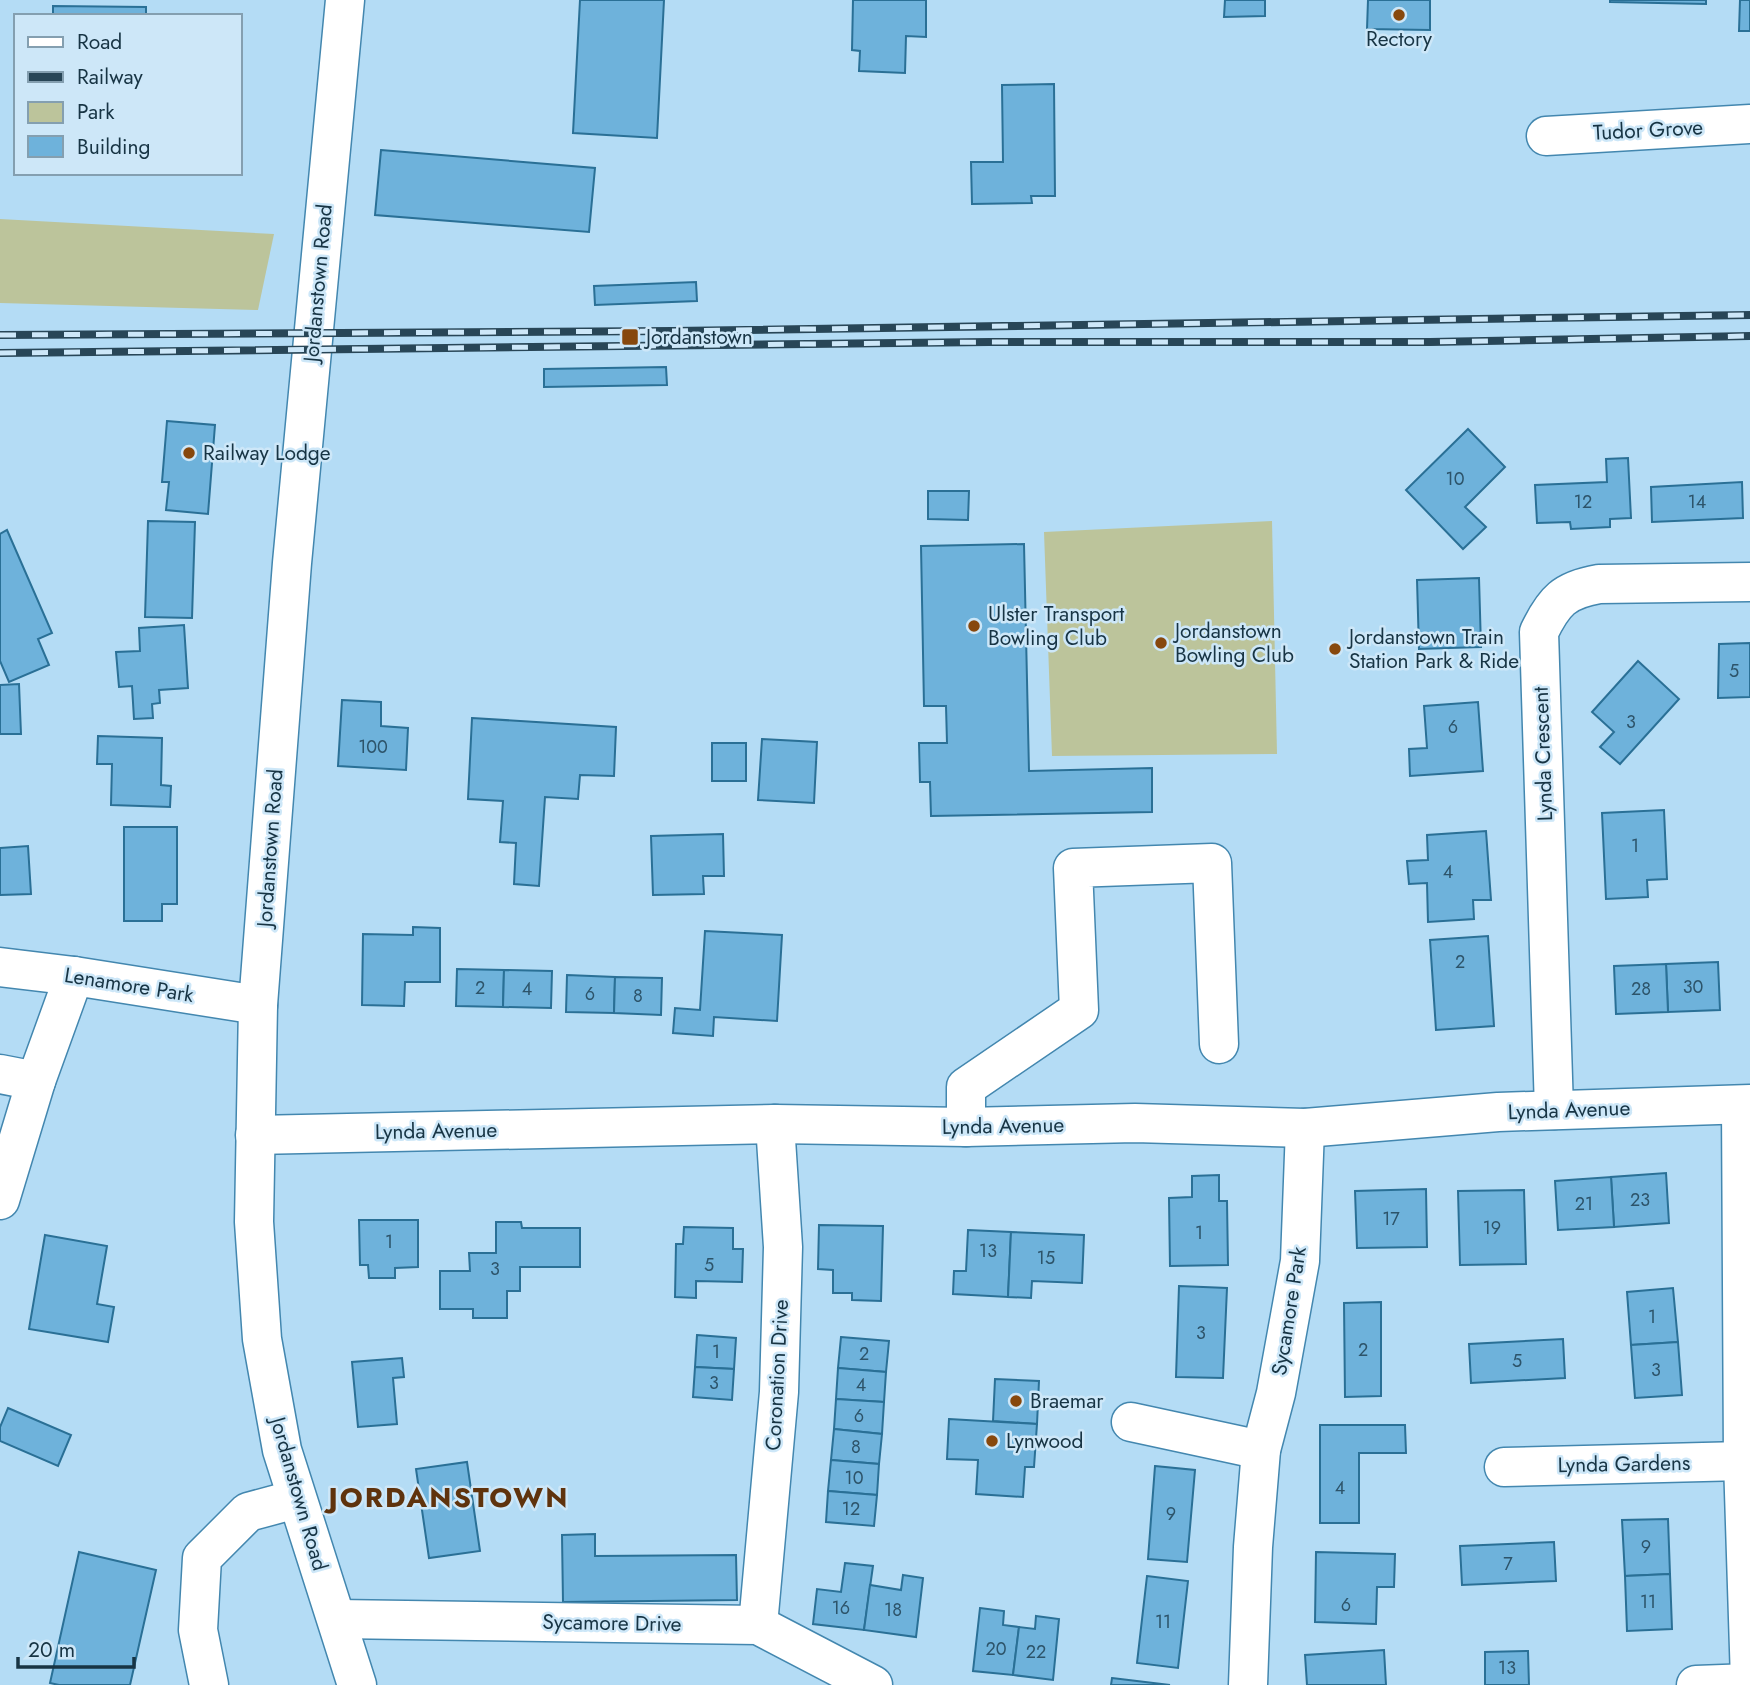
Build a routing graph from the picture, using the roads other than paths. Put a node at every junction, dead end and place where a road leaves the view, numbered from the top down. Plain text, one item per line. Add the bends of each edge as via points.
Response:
1 (345, 0) edge
2 (1750, 124) edge
3 (1546, 136) dead end
4 (1750, 582) edge
5 (0, 967) edge
6 (74, 976) junction
7 (258, 1004) junction
8 (1219, 1044) dead end
9 (18, 1077) edge
10 (1746, 1104) edge
11 (1554, 1110) junction
12 (775, 1124) junction
13 (966, 1128) junction
14 (1305, 1128) junction
15 (255, 1135) junction
16 (0, 1200) edge
17 (1131, 1422) dead end
18 (1261, 1450) junction
19 (1743, 1461) junction
20 (1504, 1467) dead end
21 (296, 1499) junction
22 (337, 1619) junction
23 (758, 1625) junction
24 (1750, 1682) edge
25 (209, 1685) edge
26 (357, 1685) edge
27 (873, 1685) edge
28 (1248, 1685) edge
29 (1696, 1685) edge

1 - 7 street, Jordanstown Road via 292,563
2 - 3 street, Tudor Grove
4 - 11 street, Lynda Crescent via 1583,587 1566,594 1549,611 1539,632
5 - 6 street, Lenamore Park
6 - 7 street, Lenamore Park
6 - 9 street
7 - 15 street, Jordanstown Road
8 - 13 street via 1212,863 1073,868 1079,1010 966,1087
9 - 16 street
10 - 11 street, Lynda Avenue
10 - 19 street
11 - 14 street, Lynda Avenue
12 - 13 street, Lynda Avenue
12 - 15 street, Lynda Avenue
12 - 23 street, Coronation Drive via 783,1247 779,1392
13 - 14 street, Lynda Avenue via 1135,1123
14 - 18 street, Sycamore Park via 1300,1261
15 - 21 street, Jordanstown Road via 254,1222 262,1339 282,1450
17 - 18 street
18 - 28 street, Sycamore Park
19 - 20 street, Lynda Gardens
19 - 24 street
21 - 22 street, Jordanstown Road
21 - 25 street via 248,1513 202,1558 198,1630
22 - 23 street, Sycamore Drive
22 - 26 street, Jordanstown Road
23 - 27 street, Sycamore Drive
24 - 29 street

